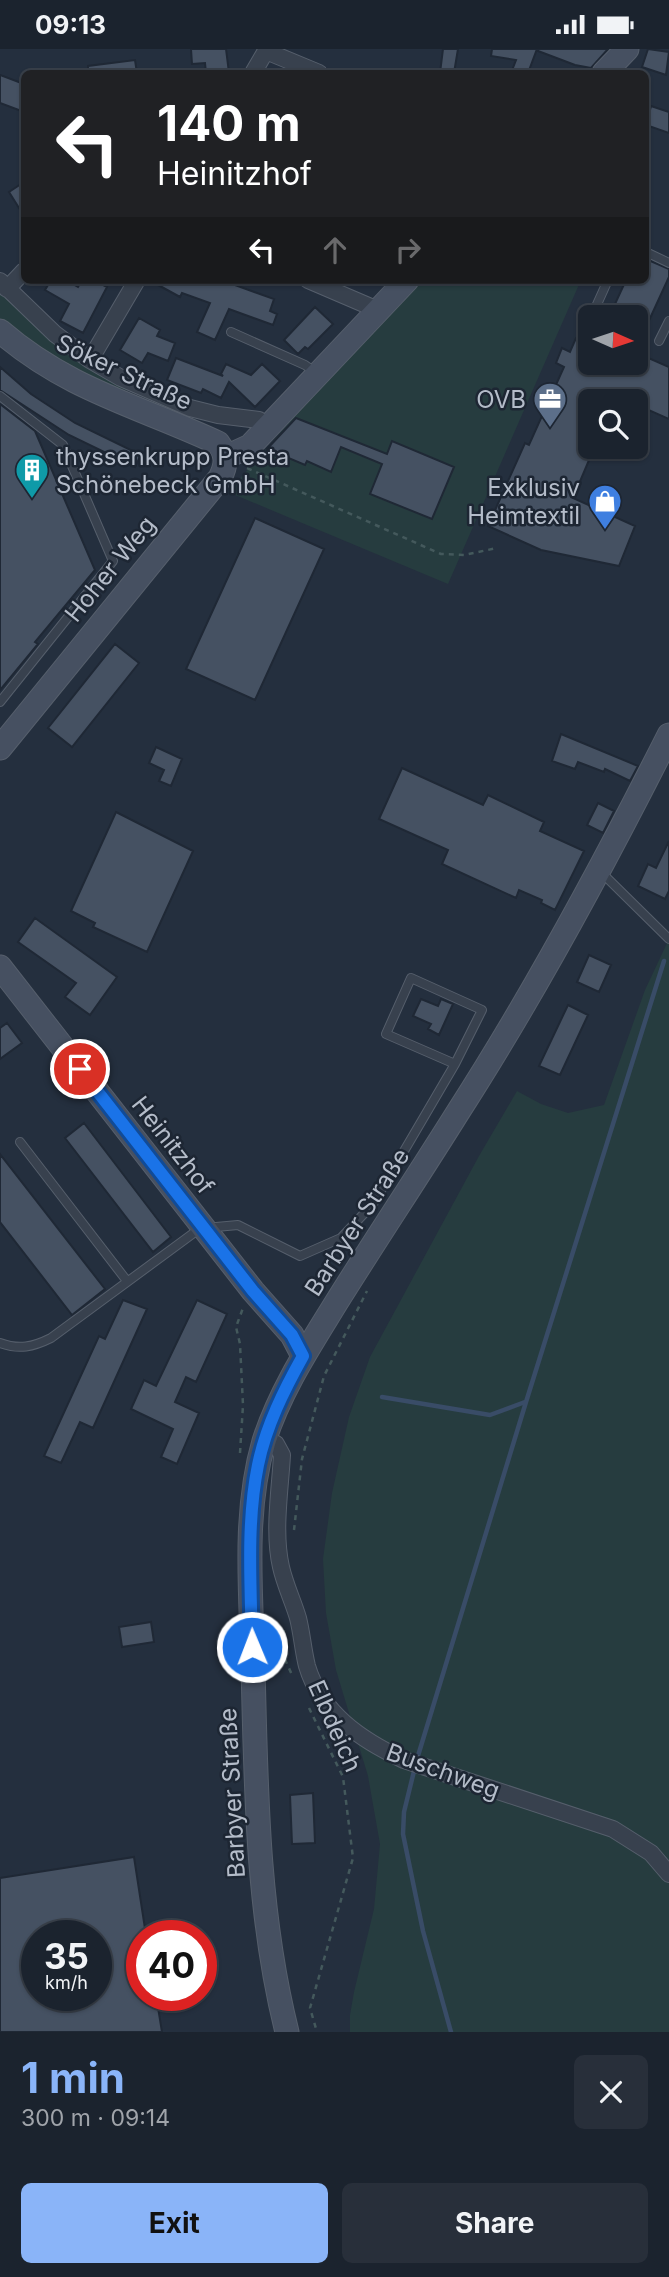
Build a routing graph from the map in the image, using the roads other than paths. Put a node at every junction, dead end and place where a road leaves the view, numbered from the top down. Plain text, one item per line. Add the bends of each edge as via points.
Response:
1 (627, 49) edge
2 (266, 50) edge
3 (255, 70) edge
4 (312, 70) edge
5 (607, 70) edge
6 (649, 253) edge
7 (669, 263) edge
8 (21, 273) edge
9 (135, 284) edge
10 (317, 284) edge
11 (403, 284) edge
12 (606, 284) edge
13 (4, 285) edge
14 (597, 305) edge
15 (378, 310) junction
16 (669, 321) edge
17 (0, 331) edge
18 (231, 332) dead end
19 (659, 341) dead end
20 (90, 360) junction
21 (318, 374) junction
22 (0, 395) edge
23 (267, 427) junction
24 (226, 457) junction
25 (0, 702) edge
26 (669, 735) edge
27 (0, 748) edge
28 (600, 871) junction
29 (669, 939) edge
30 (0, 967) edge
31 (455, 1064) junction
32 (20, 1142) dead end
33 (205, 1228) junction
34 (127, 1281) junction
35 (0, 1343) edge
36 (303, 1356) junction
37 (265, 1438) junction
38 (669, 1874) edge
39 (286, 2032) edge

1 - 5 street
2 - 3 street
2 - 4 street
6 - 7 lane
8 - 13 street
9 - 20 street
10 - 15 street
11 - 15 street
12 - 14 lane
13 - 20 street
15 - 21 street
16 - 19 lane
17 - 24 street, Söker Straße via 58,374 218,443
18 - 21 lane
20 - 23 street via 174,402 218,415 259,420
21 - 23 street
22 - 25 lane via 63,445 113,561
23 - 24 street via 250,446
24 - 27 street, Hoher Weg via 220,478
26 - 28 street, Barbyer Straße
28 - 29 lane
28 - 36 street, Barbyer Straße via 495,1054
30 - 33 street, Heinitzhof
31 - 31 lane via 482,1010 411,978 386,1034
31 - 33 lane via 373,1204 341,1238 300,1257 239,1225
32 - 34 lane
33 - 34 lane
33 - 36 street, Heinitzhof via 292,1335
34 - 35 lane via 51,1338 13,1348
36 - 37 street, Barbyer Straße
37 - 38 street, Buschweg via 276,1444 282,1455 281,1567 314,1684 341,1722 404,1760 613,1829 651,1853
37 - 39 street, Barbyer Straße via 251,1523 254,1717 265,1904

